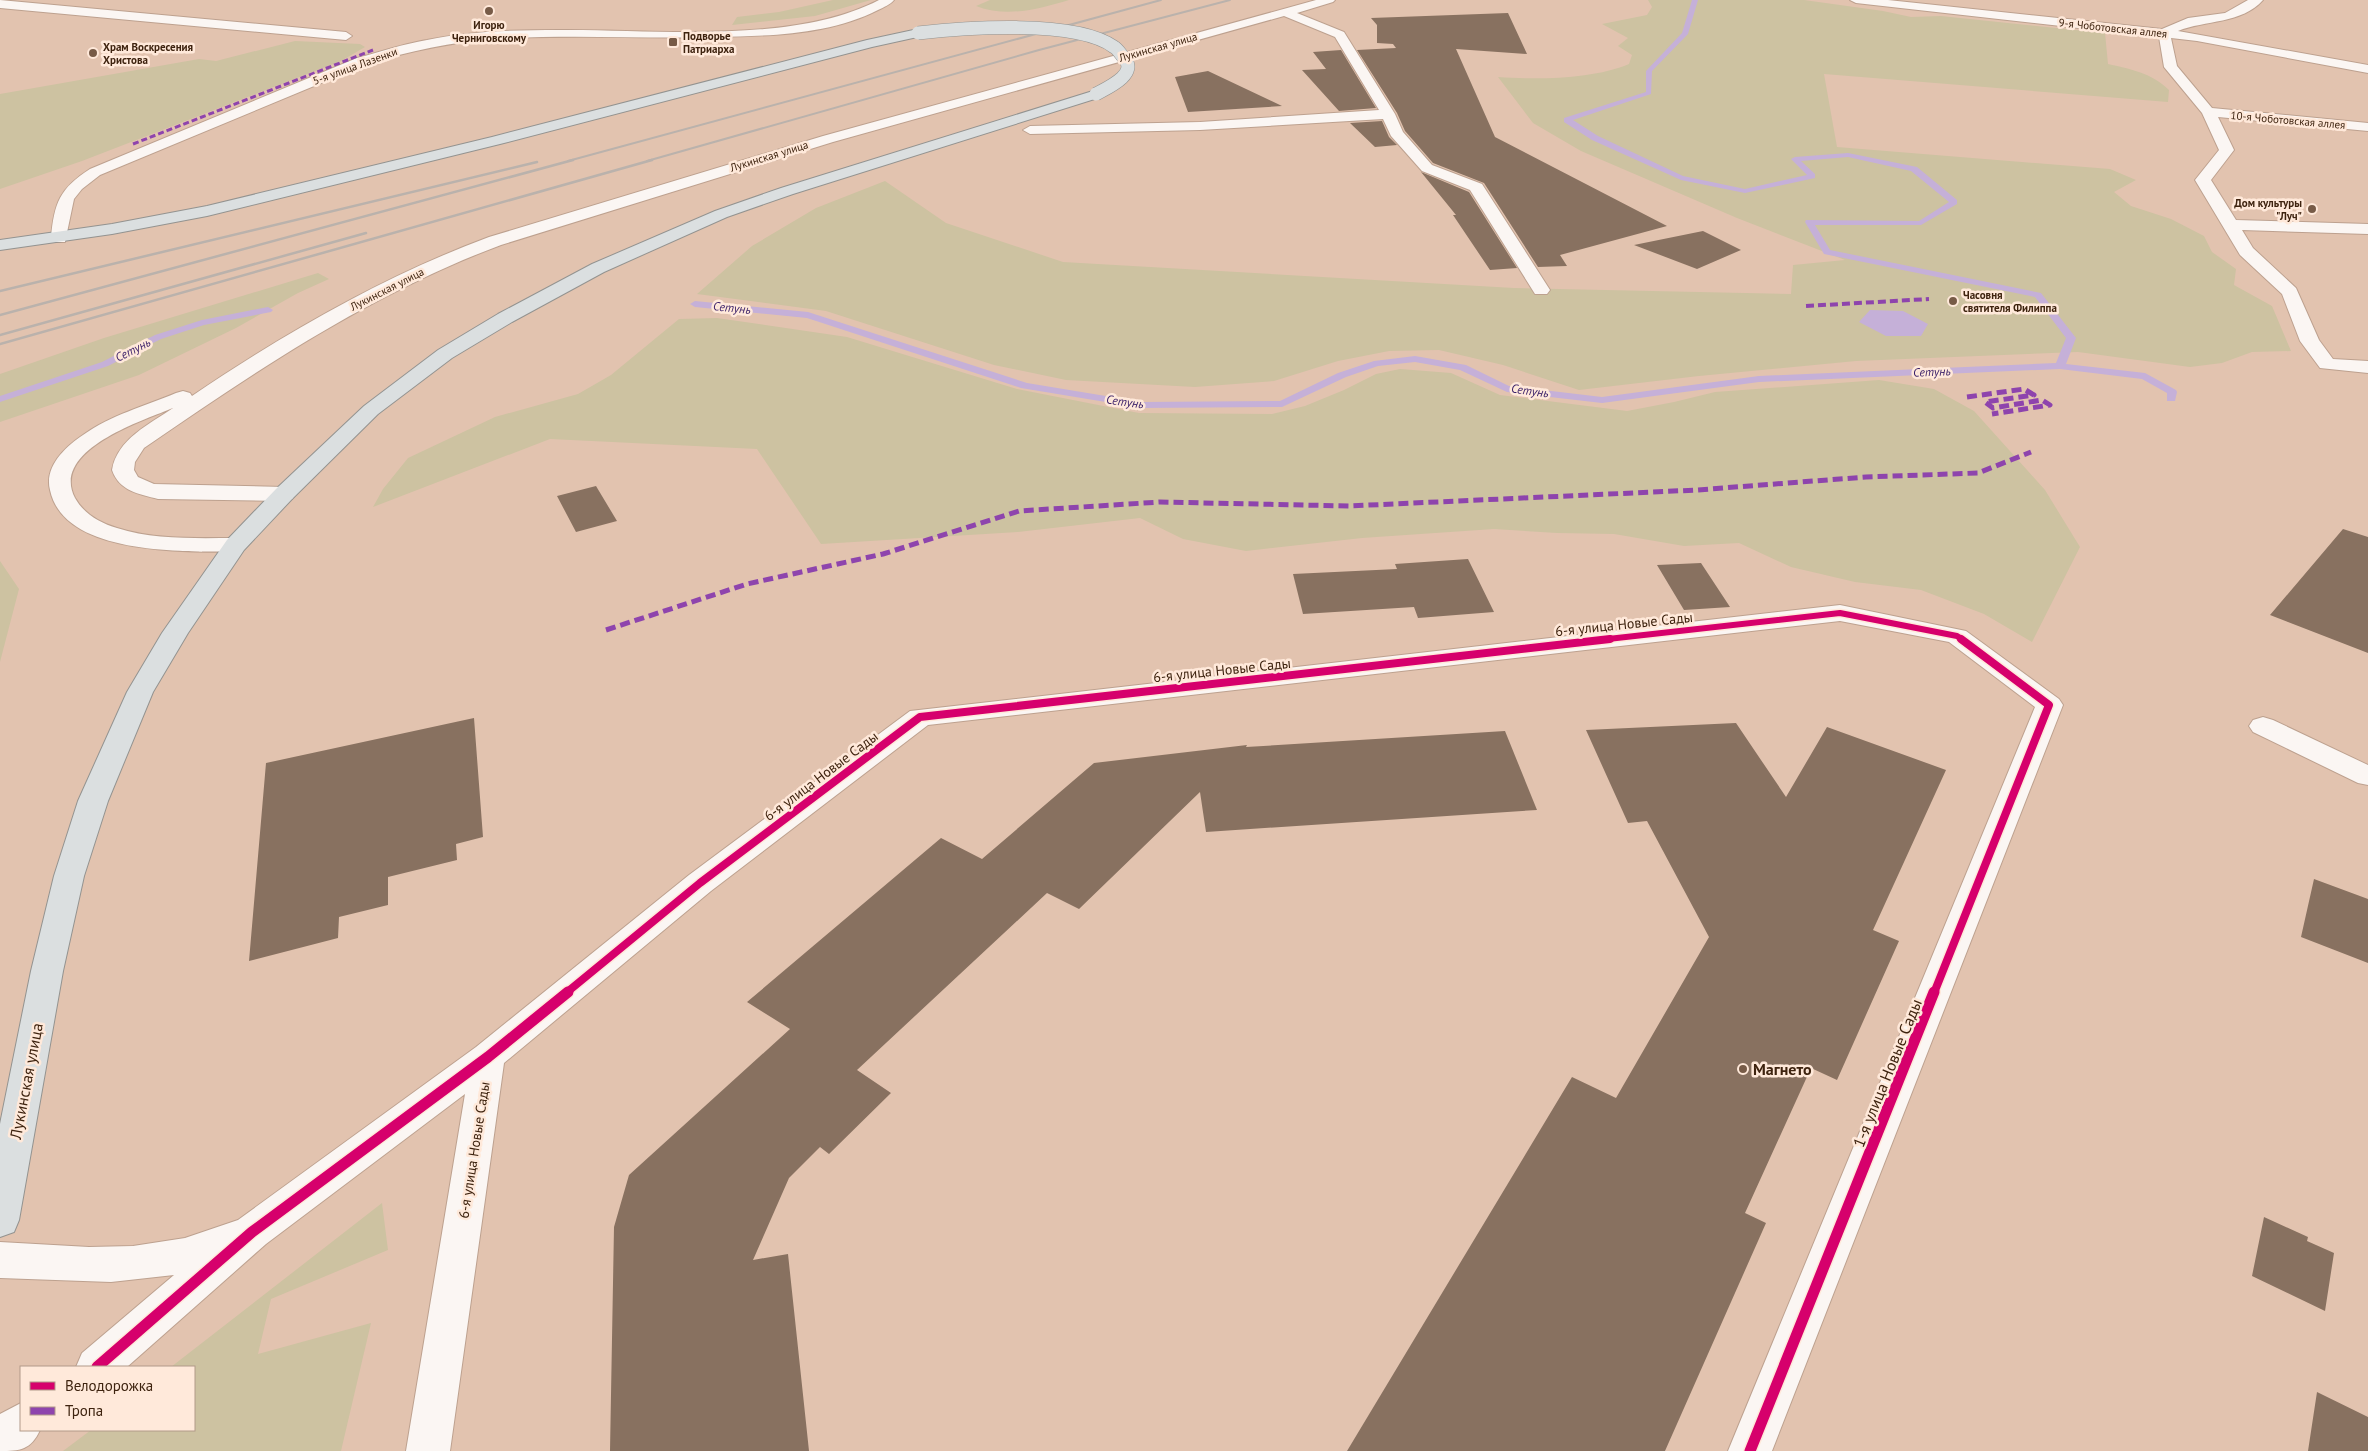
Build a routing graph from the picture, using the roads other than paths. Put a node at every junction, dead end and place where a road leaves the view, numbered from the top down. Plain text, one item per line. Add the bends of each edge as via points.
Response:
1 (888, 0) edge
2 (1329, 0) edge
3 (1856, 0) edge
4 (2257, 0) edge
5 (0, 4) edge
6 (1284, 12) junction
7 (2164, 33) junction
8 (346, 36) dead end
9 (2368, 69) edge
10 (2208, 112) junction
11 (1388, 114) junction
12 (2368, 127) edge
13 (1030, 130) dead end
14 (2230, 225) junction
15 (2368, 230) edge
16 (59, 238) junction
17 (0, 245) edge
18 (1541, 290) dead end
19 (2368, 367) edge
20 (233, 377) junction
21 (284, 494) junction
22 (235, 545) junction
23 (2050, 705) joint
24 (2263, 726) dead end
25 (2368, 776) edge
26 (488, 1057) junction
27 (0, 1220) edge
28 (252, 1232) junction
29 (0, 1260) edge
30 (98, 1366) edge
31 (20, 1425) edge
32 (0, 1440) edge
33 (428, 1451) edge
34 (1750, 1451) edge

1 - 16 street, 5-я улица Лазенки via 850,17 789,29 482,37 435,42 393,52 353,65 95,172 68,192
2 - 6 street, Лукинская улица
3 - 7 street, 9-я Чоботовская аллея
4 - 7 street via 2228,16 2192,22
5 - 8 street
6 - 11 street via 1340,35
6 - 20 street, Лукинская улица via 828,138 495,241 444,260 378,293
7 - 9 street, 9-я Чоботовская аллея
7 - 10 street via 2171,68
10 - 12 street, 10-я Чоботовская аллея
10 - 14 street via 2227,150 2203,180
11 - 13 street via 1200,126
11 - 18 street via 1396,133 1427,168 1476,187
14 - 15 street
14 - 19 street via 2246,251 2290,292 2310,341 2327,364
16 - 17 main road
16 - 21 main road, Лукинская улица, bridge via 207,211 918,32 1008,26 1054,30 1092,38 1125,56 1127,72 1096,94 786,190 721,214 598,268 445,354 371,410
20 - 21 street, Лукинская улица via 136,443 122,467 124,476 142,489 158,492
20 - 22 street, Лукинская улица via 116,425 78,448 60,474 63,498 71,511 83,522 111,534 167,542
21 - 22 main road, Лукинская улица
22 - 27 main road, Лукинская улица via 175,633 140,692 94,801 69,876 47,972
23 - 26 street, 6-я улица Новые Сады via 1957,636 1840,613 920,717 700,883
23 - 34 street, 1-я улица Новые Сады
24 - 25 street
26 - 28 street
26 - 33 street, 6-я улица Новые Сады
28 - 29 street via 177,1257 142,1262 104,1266
28 - 30 street
31 - 32 street

